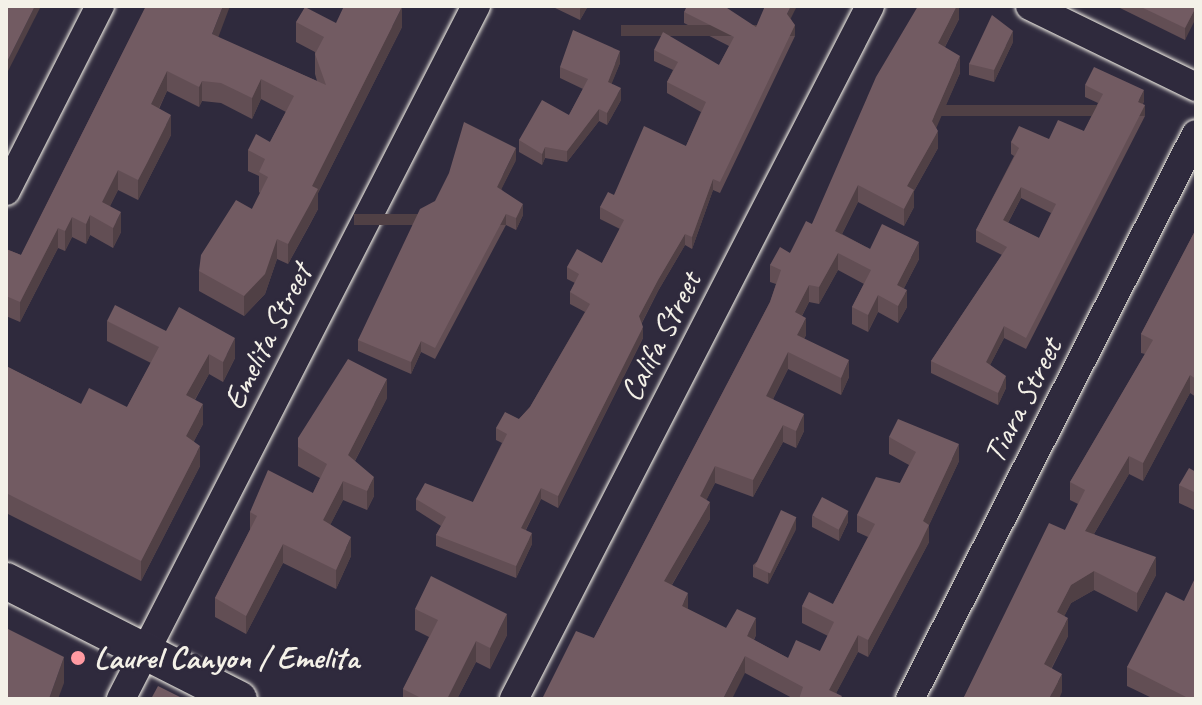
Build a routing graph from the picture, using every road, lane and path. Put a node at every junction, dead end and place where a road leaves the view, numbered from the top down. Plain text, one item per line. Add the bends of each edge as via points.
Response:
1 (100, 6) edge
2 (476, 6) edge
3 (870, 6) edge
4 (1030, 6) edge
5 (1196, 87) edge
6 (1196, 134) edge
7 (6, 191) edge
8 (6, 581) edge
9 (146, 651) junction
10 (121, 699) edge
11 (239, 699) edge
12 (514, 699) edge
13 (910, 699) edge

1 - 7 street
2 - 9 street, Emelita Street
3 - 12 street, Califa Street
4 - 5 street
6 - 13 street, Tiara Street
8 - 9 main road
9 - 10 street, Emelita Street
9 - 11 main road

